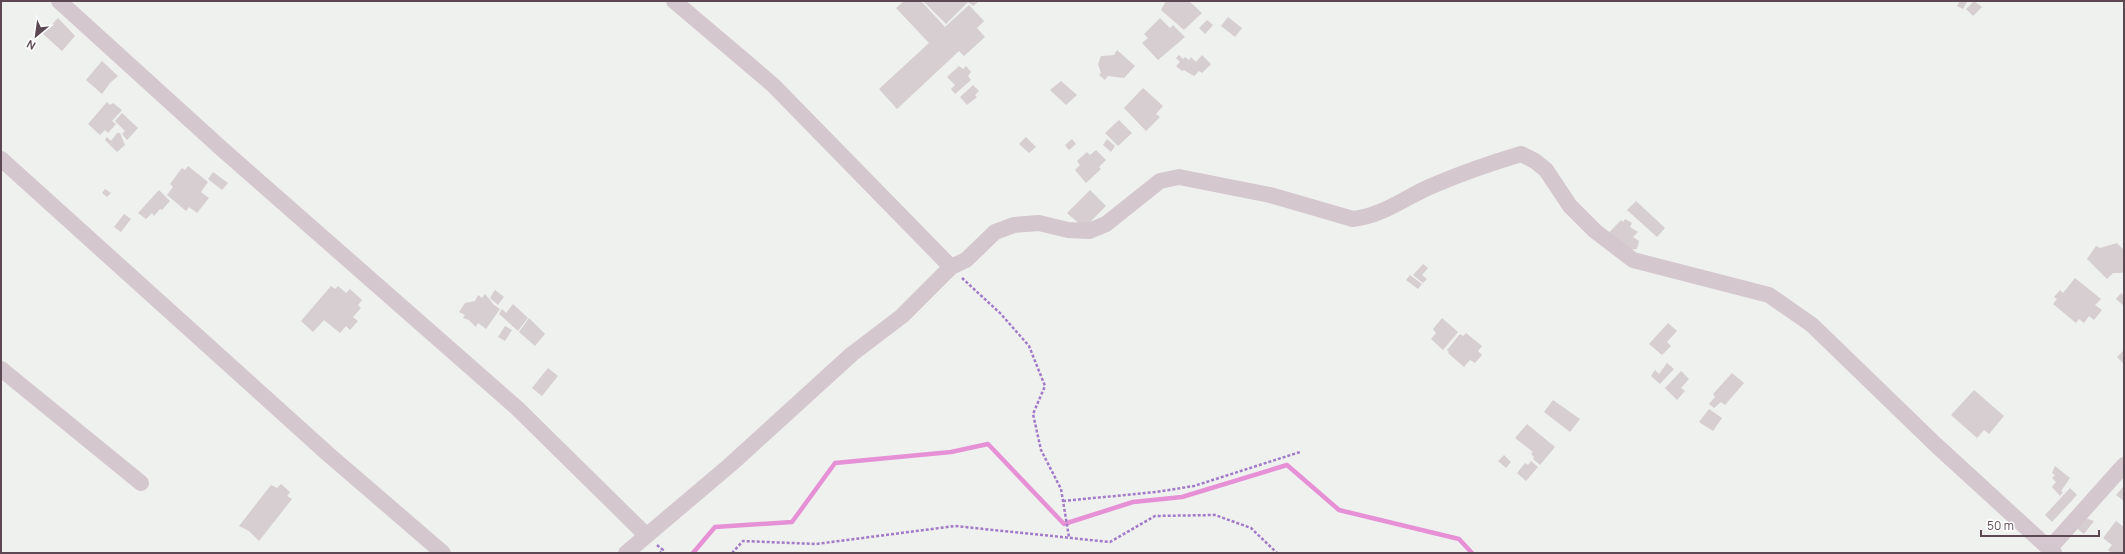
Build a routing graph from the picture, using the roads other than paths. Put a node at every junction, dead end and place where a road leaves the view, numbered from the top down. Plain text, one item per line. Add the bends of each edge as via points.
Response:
1 (60, 1) edge
2 (674, 1) edge
3 (1, 159) edge
4 (951, 267) junction
5 (1, 369) edge
6 (2124, 465) edge
7 (141, 483) dead end
8 (646, 535) junction
9 (2052, 551) edge
10 (443, 553) edge
11 (626, 553) edge

1 - 8 street via 222,148 518,408
2 - 4 street via 773,85
3 - 10 street via 328,454
4 - 8 street via 902,316 852,354 730,465
4 - 9 street via 966,260 995,232 1014,225 1038,223 1068,230 1089,231 1106,224 1160,181 1179,177 1270,195 1353,219 1385,210 1433,186 1521,154 1546,170 1570,206 1595,231 1634,260 1769,295 1812,325 1936,445
5 - 7 street
6 - 9 street
8 - 11 street

